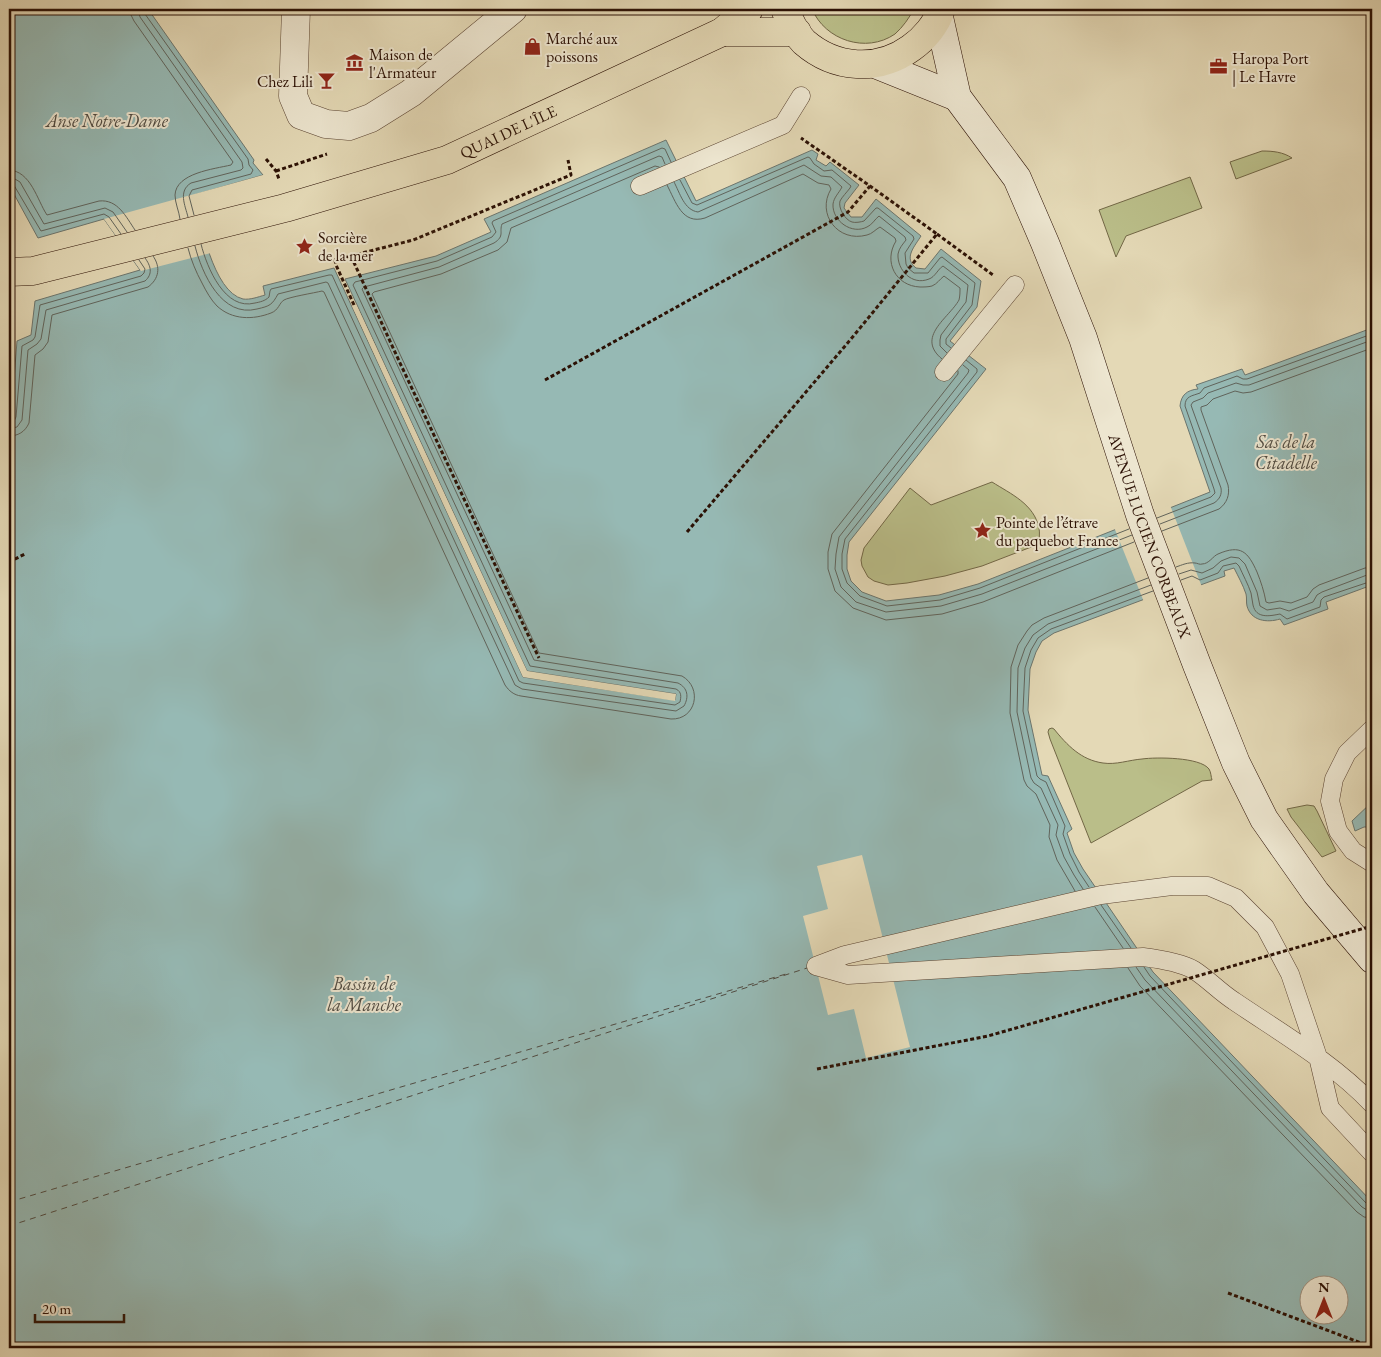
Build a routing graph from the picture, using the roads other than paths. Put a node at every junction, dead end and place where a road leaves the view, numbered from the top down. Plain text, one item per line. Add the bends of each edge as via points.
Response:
1 (296, 9) edge
2 (513, 9) edge
3 (749, 9) edge
4 (940, 13) edge
5 (791, 20) edge
6 (722, 32) junction
7 (875, 64) junction
8 (801, 96) dead end
9 (957, 97) junction
10 (640, 186) dead end
11 (9, 272) edge
12 (1014, 285) road end
13 (944, 372) dead end
14 (1372, 729) edge
15 (1372, 863) edge
16 (1372, 959) edge
17 (1318, 1057) junction
18 (1372, 1104) edge
19 (1372, 1153) edge

1 - 2 main road via 293,96 301,115 326,124 349,126 372,118 411,93
3 - 6 main road, QUAI DE L'ÎLE
4 - 7 main road via 921,41 900,56
4 - 9 main road, AVENUE LUCIEN CORBEAUX
5 - 6 main road, QUAI DE L'ÎLE
5 - 7 main road via 804,41 824,56 849,64
6 - 11 main road, QUAI DE L'ÎLE via 447,160 285,208 34,270
7 - 9 main road
8 - 10 lane via 783,125
9 - 16 main road, AVENUE LUCIEN CORBEAUX via 1017,178 1045,243 1083,338 1140,514 1236,763 1264,819 1316,893
12 - 13 lane
14 - 15 lane via 1347,753 1334,779 1330,801 1338,831 1354,851
17 - 17 lane via 1290,974 1265,927 1236,898 1208,886 1172,886 1100,895 845,955 816,966 848,975 1143,957 1168,961 1194,970 1225,995
17 - 18 lane
17 - 19 lane via 1330,1108

